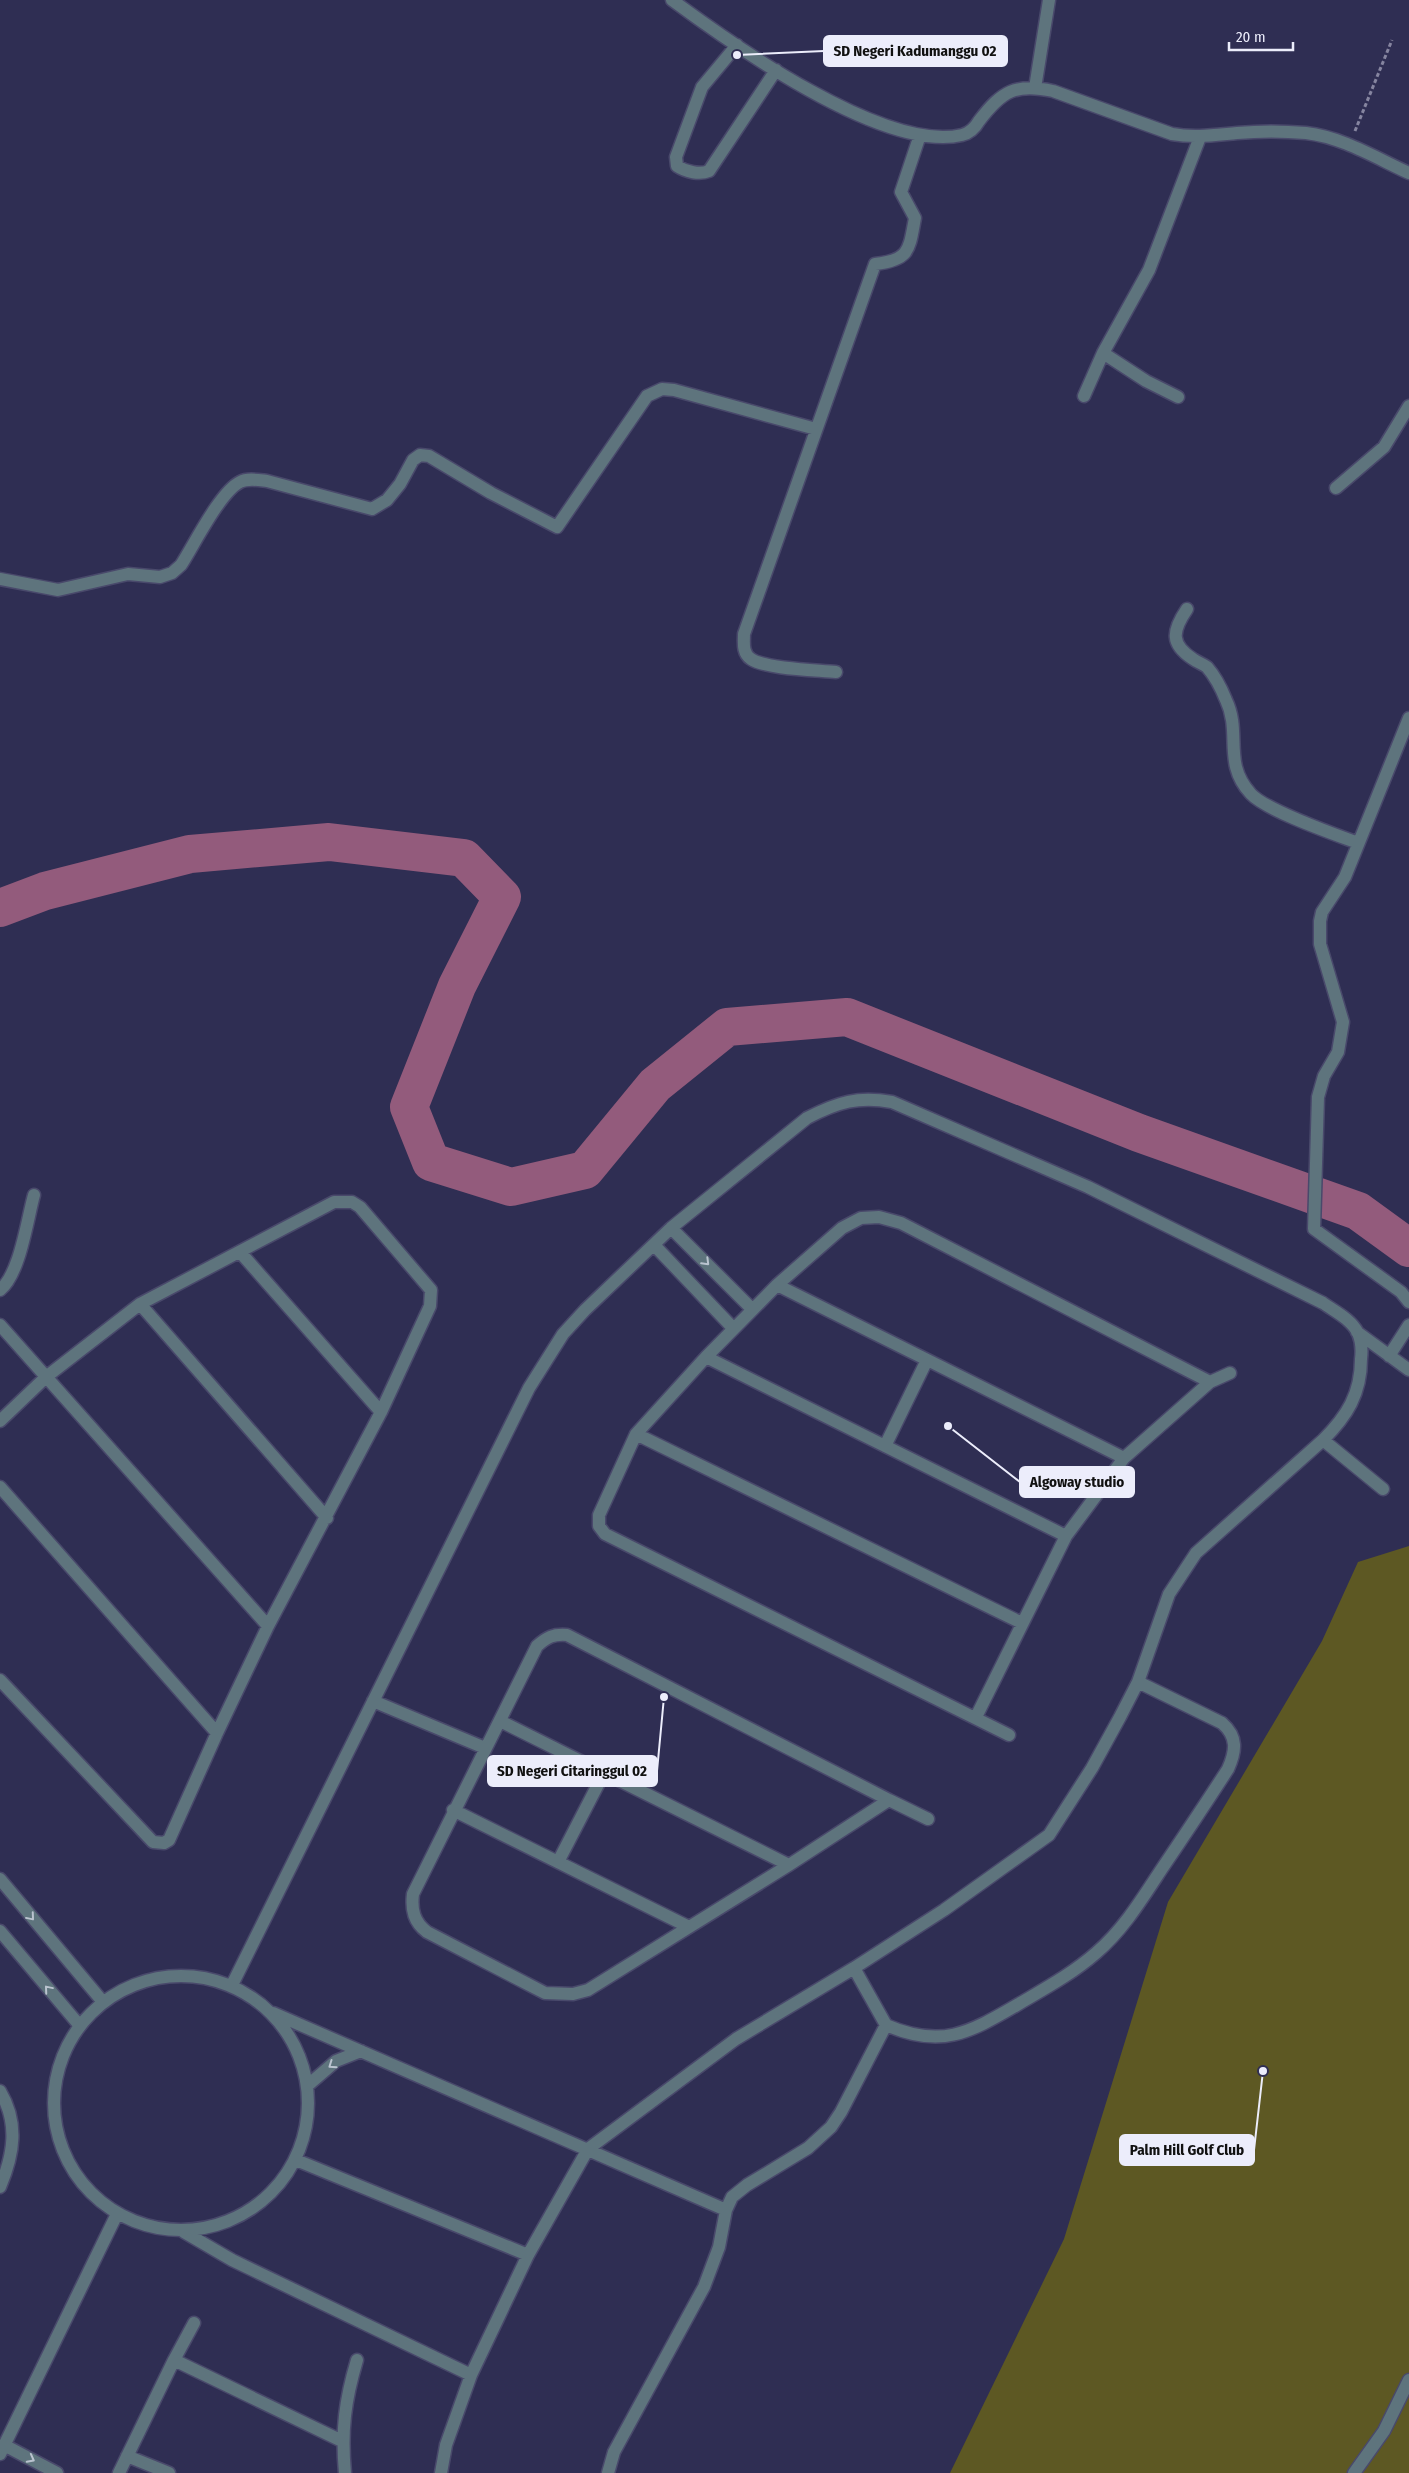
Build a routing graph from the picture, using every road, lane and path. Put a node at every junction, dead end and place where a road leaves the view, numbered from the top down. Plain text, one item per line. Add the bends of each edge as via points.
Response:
1 (672, 0) edge
2 (1049, 0) edge
3 (1392, 40) dead end
4 (737, 45) junction
5 (776, 70) junction
6 (1035, 88) junction
7 (920, 135) junction
8 (1200, 137) junction
9 (1350, 146) junction
10 (1409, 172) edge
11 (1103, 353) junction
12 (1084, 396) dead end
13 (1178, 397) dead end
14 (1409, 406) edge
15 (816, 429) junction
16 (1336, 488) dead end
17 (0, 578) edge
18 (1187, 609) dead end
19 (836, 672) dead end
20 (1409, 718) edge
21 (1358, 843) junction
22 (34, 1195) dead end
23 (671, 1228) junction
24 (654, 1245) junction
25 (240, 1252) junction
26 (777, 1285) junction
27 (0, 1290) edge
28 (1409, 1302) edge
29 (140, 1304) junction
30 (752, 1309) junction
31 (0, 1325) edge
32 (1409, 1325) edge
33 (733, 1328) junction
34 (1358, 1332) junction
35 (1389, 1356) junction
36 (706, 1357) junction
37 (927, 1360) junction
38 (1409, 1370) edge
39 (1230, 1373) dead end
40 (46, 1376) junction
41 (1210, 1382) junction
42 (381, 1412) junction
43 (0, 1421) edge
44 (636, 1434) junction
45 (1323, 1440) junction
46 (885, 1446) junction
47 (1124, 1458) junction
48 (0, 1487) edge
49 (1383, 1489) dead end
50 (327, 1518) junction
51 (1066, 1536) junction
52 (1022, 1622) junction
53 (268, 1626) junction
54 (0, 1681) edge
55 (1138, 1682) junction
56 (373, 1701) junction
57 (976, 1717) junction
58 (500, 1721) junction
59 (217, 1733) junction
60 (1009, 1735) dead end
61 (485, 1748) junction
62 (604, 1773) junction
63 (889, 1800) junction
64 (453, 1810) junction
65 (928, 1819) dead end
66 (558, 1862) junction
67 (789, 1866) junction
68 (0, 1879) edge
69 (687, 1926) junction
70 (0, 1931) edge
71 (854, 1968) junction
72 (232, 1985) junction
73 (103, 2002) junction
74 (271, 2012) junction
75 (886, 2025) junction
76 (80, 2026) junction
77 (361, 2051) junction
78 (307, 2086) junction
79 (0, 2091) edge
80 (588, 2149) junction
81 (296, 2160) junction
82 (0, 2187) edge
83 (726, 2210) junction
84 (117, 2214) junction
85 (184, 2232) junction
86 (528, 2255) junction
87 (194, 2323) dead end
88 (174, 2360) junction
89 (357, 2360) dead end
90 (472, 2375) junction
91 (1409, 2380) edge
92 (342, 2441) junction
93 (2, 2449) edge
94 (127, 2456) junction
95 (57, 2473) edge
96 (118, 2473) edge
97 (169, 2473) edge
98 (345, 2473) edge
99 (441, 2473) edge
100 (608, 2473) edge
101 (1354, 2473) edge

1 - 4 street
2 - 6 street
3 - 9 path
4 - 5 street
4 - 5 street via 702,87 676,158 680,168 698,173 709,171
5 - 7 street via 848,110
6 - 7 street via 1018,88 994,101 974,129 965,135
6 - 8 street via 1053,91 1172,134
7 - 15 street via 900,192 915,218 911,238 905,254 895,262 874,264
8 - 9 street via 1249,132 1299,133
8 - 11 street via 1149,270
9 - 10 street
11 - 12 street
11 - 13 street
14 - 16 street via 1384,447
15 - 17 street via 662,389 647,396 557,527 429,456 420,455 413,460 400,484 386,500 372,508 266,481 239,482 221,500 181,565 160,577 128,574 58,590
15 - 19 street via 744,634 744,644 750,659 758,662
18 - 21 street via 1179,620 1176,640 1179,648 1207,668 1227,701 1233,723 1232,758 1242,783 1252,796 1272,807
20 - 21 street
21 - 28 street via 1340,887 1322,912 1320,921 1320,944 1343,1022 1338,1052 1324,1076 1318,1097 1314,1229 1401,1292
22 - 27 street via 14,1268
23 - 24 street
23 -> 30 street
23 - 34 street via 807,1118 827,1107 852,1100 873,1099 892,1102 1088,1187 1322,1303 1346,1319
24 - 33 street
24 - 56 street via 563,1334 529,1388
25 - 29 street
25 - 42 street
25 - 42 street via 334,1202 352,1202 428,1283 430,1306
26 - 30 street
26 - 37 street
26 - 41 street via 842,1228 861,1218 879,1217 901,1223
29 - 40 street
29 - 50 street
30 - 33 street
31 - 40 street
32 - 35 street
33 - 36 street
34 - 35 street
34 - 45 street via 1362,1350 1358,1389 1341,1422
35 - 38 street
36 - 44 street
36 - 46 street
37 - 46 street
37 - 47 street
39 - 41 street
40 - 43 street
40 - 53 street
41 - 47 street
42 - 50 street
44 - 52 street
44 - 57 street via 599,1515 599,1526 605,1534
45 - 49 street
45 - 55 street via 1196,1553 1169,1594
46 - 51 street
47 - 51 street
48 - 59 street
50 - 53 street
51 - 52 street
52 - 57 street
53 - 59 street
54 - 59 street via 153,1842 164,1843 174,1834
55 - 71 street via 1092,1768 1049,1835 944,1910
55 - 75 street via 1222,1723 1231,1730 1235,1748 1228,1769 1120,1929 1070,1973 978,2028 933,2036 908,2033
56 - 61 street
56 - 72 street
57 - 60 street
58 - 61 street
58 - 62 street
58 - 63 street via 537,1646 554,1634 567,1635
61 - 64 street
62 - 66 street
62 - 67 street
63 - 65 street
63 - 67 street
64 - 66 street
64 - 69 street via 413,1894 411,1905 419,1926 545,1993 573,1994 588,1990
66 - 69 street
67 - 69 street
68 -> 73 street
76 -> 70 street
71 - 75 street
71 - 80 street via 736,2038
72 - 73 street via 188,1975 143,1981
72 - 74 street
73 - 76 street
74 - 77 street
74 - 78 street via 291,2037 304,2066
75 - 83 street via 831,2127 808,2148 739,2191
76 - 84 street via 62,2058 54,2092 56,2128 68,2162 89,2192
77 -> 78 street via 336,2062
77 - 80 street
78 - 81 street via 306,2130
79 - 82 street via 11,2117 13,2136 12,2156
80 - 83 street
80 - 86 street
81 - 85 street via 268,2197 229,2222
81 - 86 street
83 - 100 street via 704,2287 614,2452
84 - 85 street via 149,2227
84 - 93 street
85 - 90 street via 232,2260
86 - 90 street
87 - 88 street
88 - 92 street
88 - 94 street
89 - 92 street via 346,2403
90 - 99 street via 446,2445
91 - 101 street via 1384,2431
92 - 98 street
93 -> 95 street
94 - 96 street
94 - 97 street

